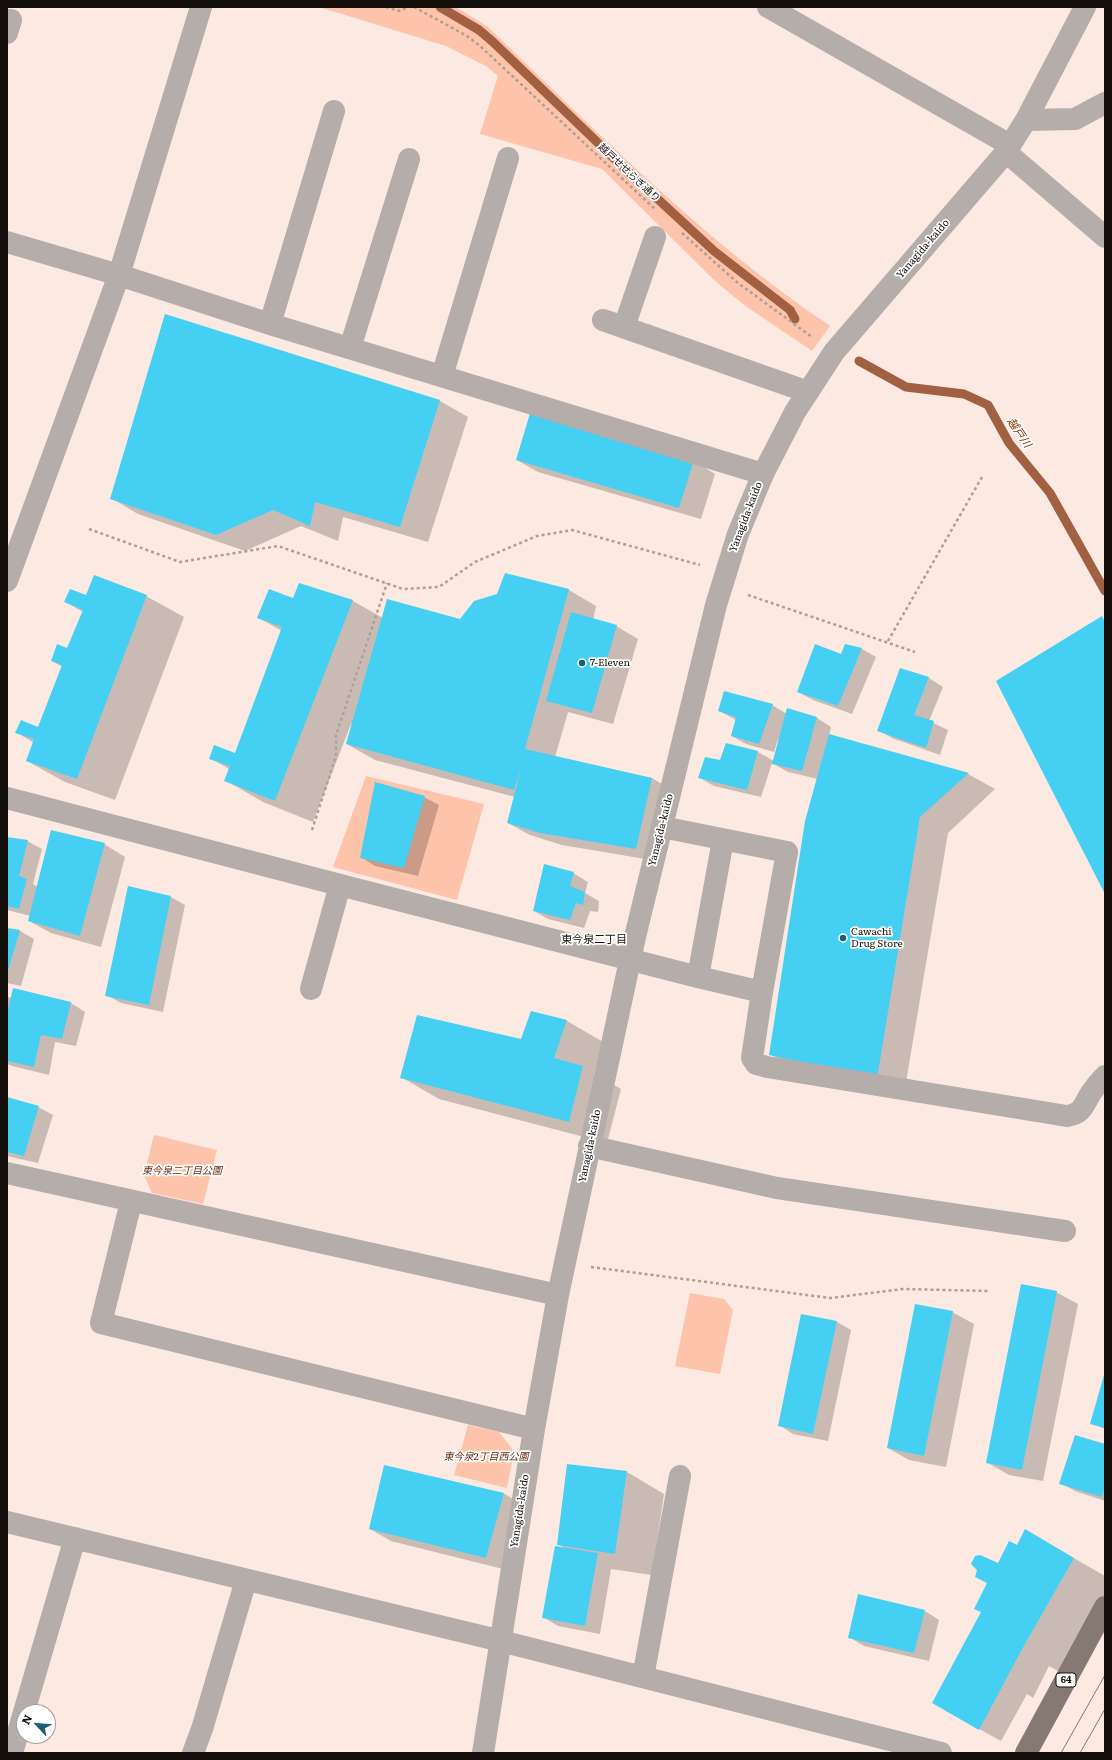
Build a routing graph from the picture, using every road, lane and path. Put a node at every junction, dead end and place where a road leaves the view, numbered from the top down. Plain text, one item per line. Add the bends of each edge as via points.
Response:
1 (201, 7) edge
2 (386, 7) edge
3 (408, 7) edge
4 (414, 7) edge
5 (768, 7) edge
6 (1085, 7) edge
7 (1105, 103) edge
8 (334, 111) dead end
9 (1026, 120) junction
10 (1008, 148) junction
11 (508, 158) dead end
12 (409, 159) dead end
13 (660, 214) dead end
14 (678, 230) dead end
15 (655, 237) dead end
16 (1105, 237) edge
17 (7, 242) edge
18 (119, 275) junction
19 (603, 320) dead end
20 (270, 324) junction
21 (624, 327) junction
22 (350, 348) junction
23 (834, 352) junction
24 (442, 376) junction
25 (808, 392) junction
26 (763, 474) junction
27 (982, 477) dead end
28 (89, 529) dead end
29 (723, 579) junction
30 (7, 581) edge
31 (388, 583) junction
32 (888, 641) junction
33 (915, 652) dead end
34 (7, 798) edge
35 (662, 827) junction
36 (312, 830) dead end
37 (723, 840) junction
38 (340, 886) junction
39 (630, 960) junction
40 (698, 977) junction
41 (311, 989) dead end
42 (762, 992) junction
43 (1105, 1076) edge
44 (589, 1146) junction
45 (7, 1173) edge
46 (130, 1202) junction
47 (1065, 1231) dead end
48 (565, 1263) junction
49 (989, 1291) dead end
50 (558, 1295) junction
51 (534, 1429) junction
52 (680, 1476) dead end
53 (7, 1522) edge
54 (75, 1538) junction
55 (246, 1580) junction
56 (1105, 1607) edge
57 (499, 1641) junction
58 (643, 1677) junction
59 (26, 1704) edge
60 (16, 1739) edge
61 (12, 1753) edge
62 (193, 1753) edge
63 (483, 1753) edge
64 (941, 1753) edge
65 (1026, 1753) edge

1 - 18 street
2 - 3 path via 399,10
4 - 13 path, 越戸せせらぎ通り via 479,45
5 - 10 street
6 - 9 street, Yanagida-kaido
7 - 9 street via 1075,119
8 - 20 street
9 - 10 street, Yanagida-kaido
10 - 16 street
10 - 23 street, Yanagida-kaido
11 - 24 street
12 - 22 street
14 - 23 path via 738,283
15 - 21 street
17 - 18 street
18 - 20 street
18 - 30 street
19 - 21 street
20 - 22 street
21 - 25 street
22 - 24 street
23 - 25 street, Yanagida-kaido
24 - 26 street
25 - 26 street, Yanagida-kaido
26 - 29 street, Yanagida-kaido via 738,534
27 - 32 path
28 - 31 path via 180,562 278,546
29 - 31 path via 572,530 537,536 475,562 439,587 403,589
29 - 32 path
29 - 35 street, Yanagida-kaido
31 - 36 path via 336,735 336,756
32 - 33 path
34 - 38 street
35 - 37 street
35 - 39 street, Yanagida-kaido
37 - 40 street
37 - 42 street via 787,852
38 - 39 street
38 - 41 street
39 - 40 street
39 - 44 street, Yanagida-kaido
40 - 42 street
42 - 43 street via 752,1058 756,1064 767,1067 1067,1116 1082,1110 1090,1094
44 - 47 street via 777,1188
44 - 48 street, Yanagida-kaido
45 - 46 street
46 - 50 street
46 - 51 street via 101,1323
48 - 49 path via 830,1298 903,1289
48 - 50 street, Yanagida-kaido
50 - 51 street, Yanagida-kaido
51 - 57 street, Yanagida-kaido
52 - 58 street
53 - 54 street
54 - 55 street
54 - 59 street
55 - 57 street
55 - 62 street
56 - 65 main road, 64
57 - 58 street
57 - 63 street, Yanagida-kaido
58 - 64 street
60 - 61 street

